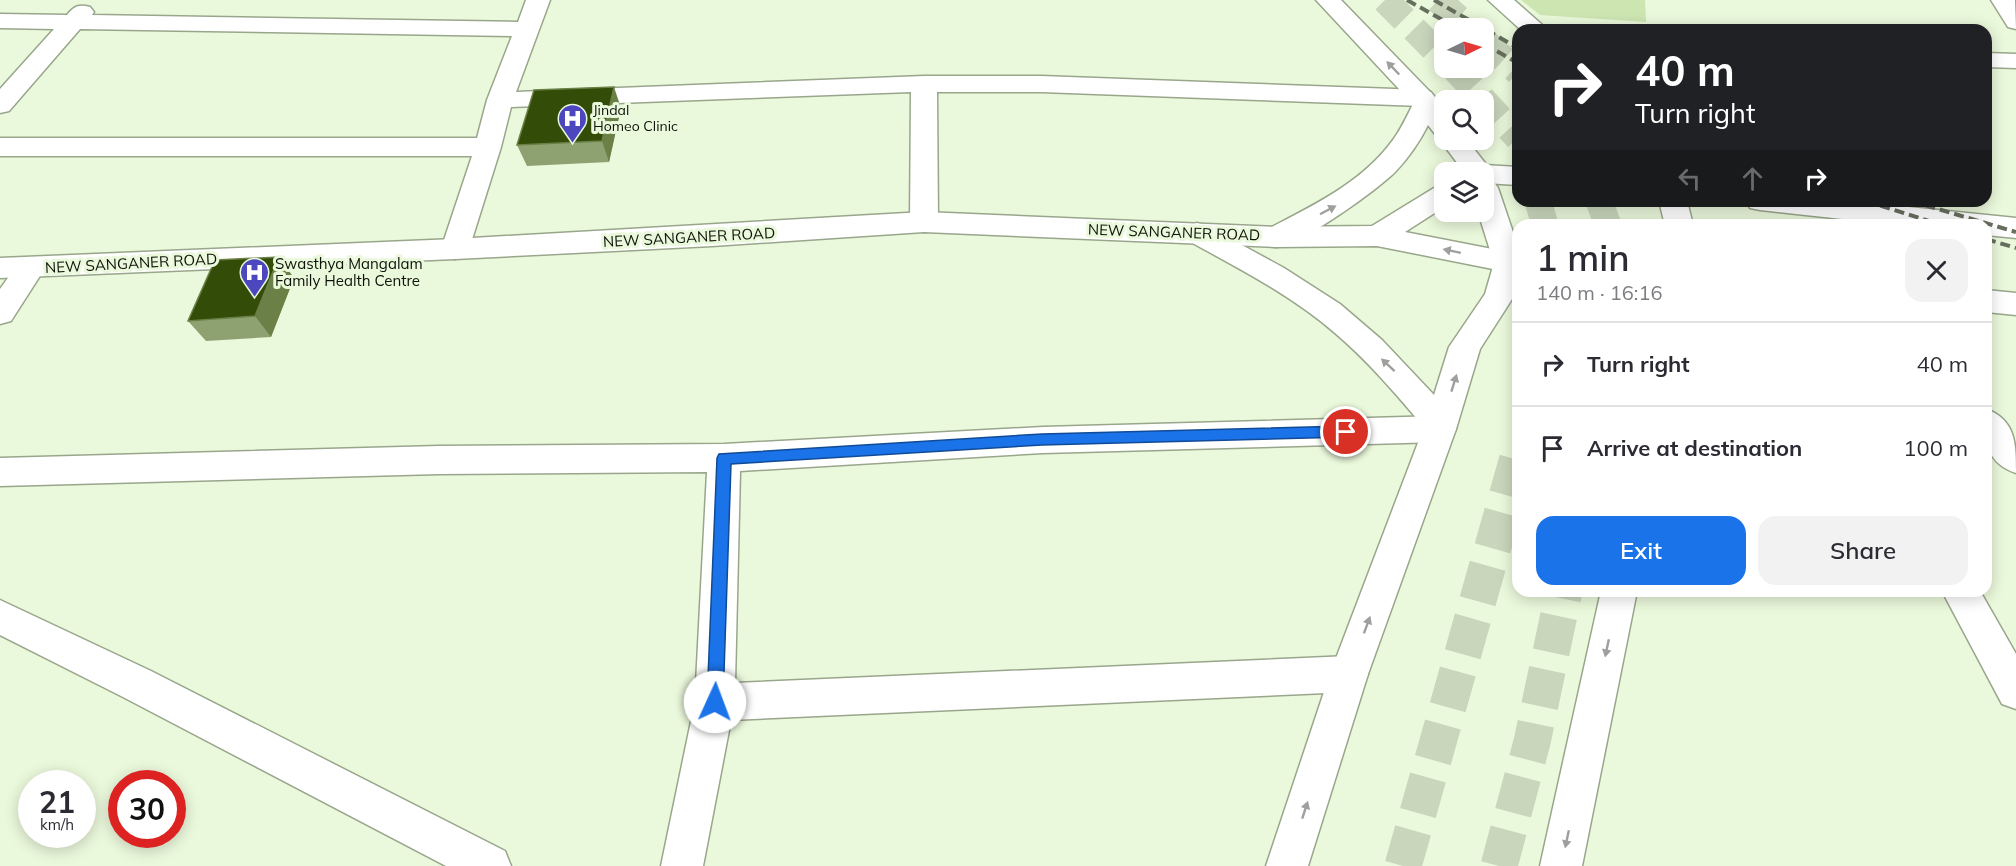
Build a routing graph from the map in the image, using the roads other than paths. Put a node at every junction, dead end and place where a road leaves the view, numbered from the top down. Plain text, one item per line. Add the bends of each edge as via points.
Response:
1 (94, 0) edge
2 (538, 0) edge
3 (1328, 0) edge
4 (1500, 0) edge
5 (2003, 0) edge
6 (0, 21) edge
7 (72, 22) junction
8 (2016, 22) edge
9 (1529, 24) edge
10 (528, 29) junction
11 (1992, 60) edge
12 (2016, 61) edge
13 (924, 84) junction
14 (500, 100) junction
15 (1424, 101) junction
16 (0, 105) edge
17 (1434, 114) edge
18 (0, 147) edge
19 (488, 147) junction
20 (1461, 150) edge
21 (1470, 162) edge
22 (1494, 175) edge
23 (1512, 176) edge
24 (1434, 201) edge
25 (1817, 207) edge
26 (1494, 215) edge
27 (1931, 219) edge
28 (924, 222) junction
29 (1992, 225) edge
30 (2016, 228) edge
31 (1197, 233) junction
32 (1377, 236) junction
33 (1276, 237) junction
34 (455, 249) junction
35 (1512, 260) edge
36 (1512, 263) edge
37 (1512, 265) edge
38 (0, 268) edge
39 (30, 268) junction
40 (1992, 302) edge
41 (2016, 304) edge
42 (0, 313) edge
43 (1440, 427) junction
44 (1992, 429) edge
45 (724, 458) junction
46 (2016, 459) edge
47 (0, 472) edge
48 (1618, 597) edge
49 (1963, 597) edge
50 (0, 617) edge
51 (1350, 674) junction
52 (2016, 690) edge
53 (715, 702) junction
54 (490, 866) edge
55 (682, 866) edge
56 (1287, 866) edge
57 (1561, 866) edge

1 - 7 street
2 - 10 street
15 -> 3 street
4 - 9 street
5 - 8 street
6 - 7 street
7 - 10 street
7 - 16 street
10 - 14 street
11 - 12 street
13 - 14 street
13 - 15 street via 1041,84
13 - 28 street
14 - 19 street
15 - 17 street
33 -> 15 street via 1336,206 1371,181 1402,147
18 - 19 street
19 - 34 street
20 - 21 street
22 - 23 street
24 - 32 street
25 - 27 street
26 - 35 street
28 - 31 street, NEW SANGANER ROAD
28 - 34 street, NEW SANGANER ROAD
29 - 30 street
31 - 33 street, NEW SANGANER ROAD
43 -> 31 street via 1397,373 1345,324 1272,274
32 - 33 street, NEW SANGANER ROAD
36 -> 32 street, NEW SANGANER ROAD
34 - 39 street, NEW SANGANER ROAD
43 -> 37 street via 1465,347 1498,296
38 - 39 street, NEW SANGANER ROAD
39 - 42 street
40 - 41 street
43 - 45 street via 1042,440
51 -> 43 street
44 - 46 street
45 - 47 street via 439,460
45 - 53 street
48 -> 57 street
49 - 52 street
50 - 54 street
51 - 53 street
56 -> 51 street
53 - 55 street

